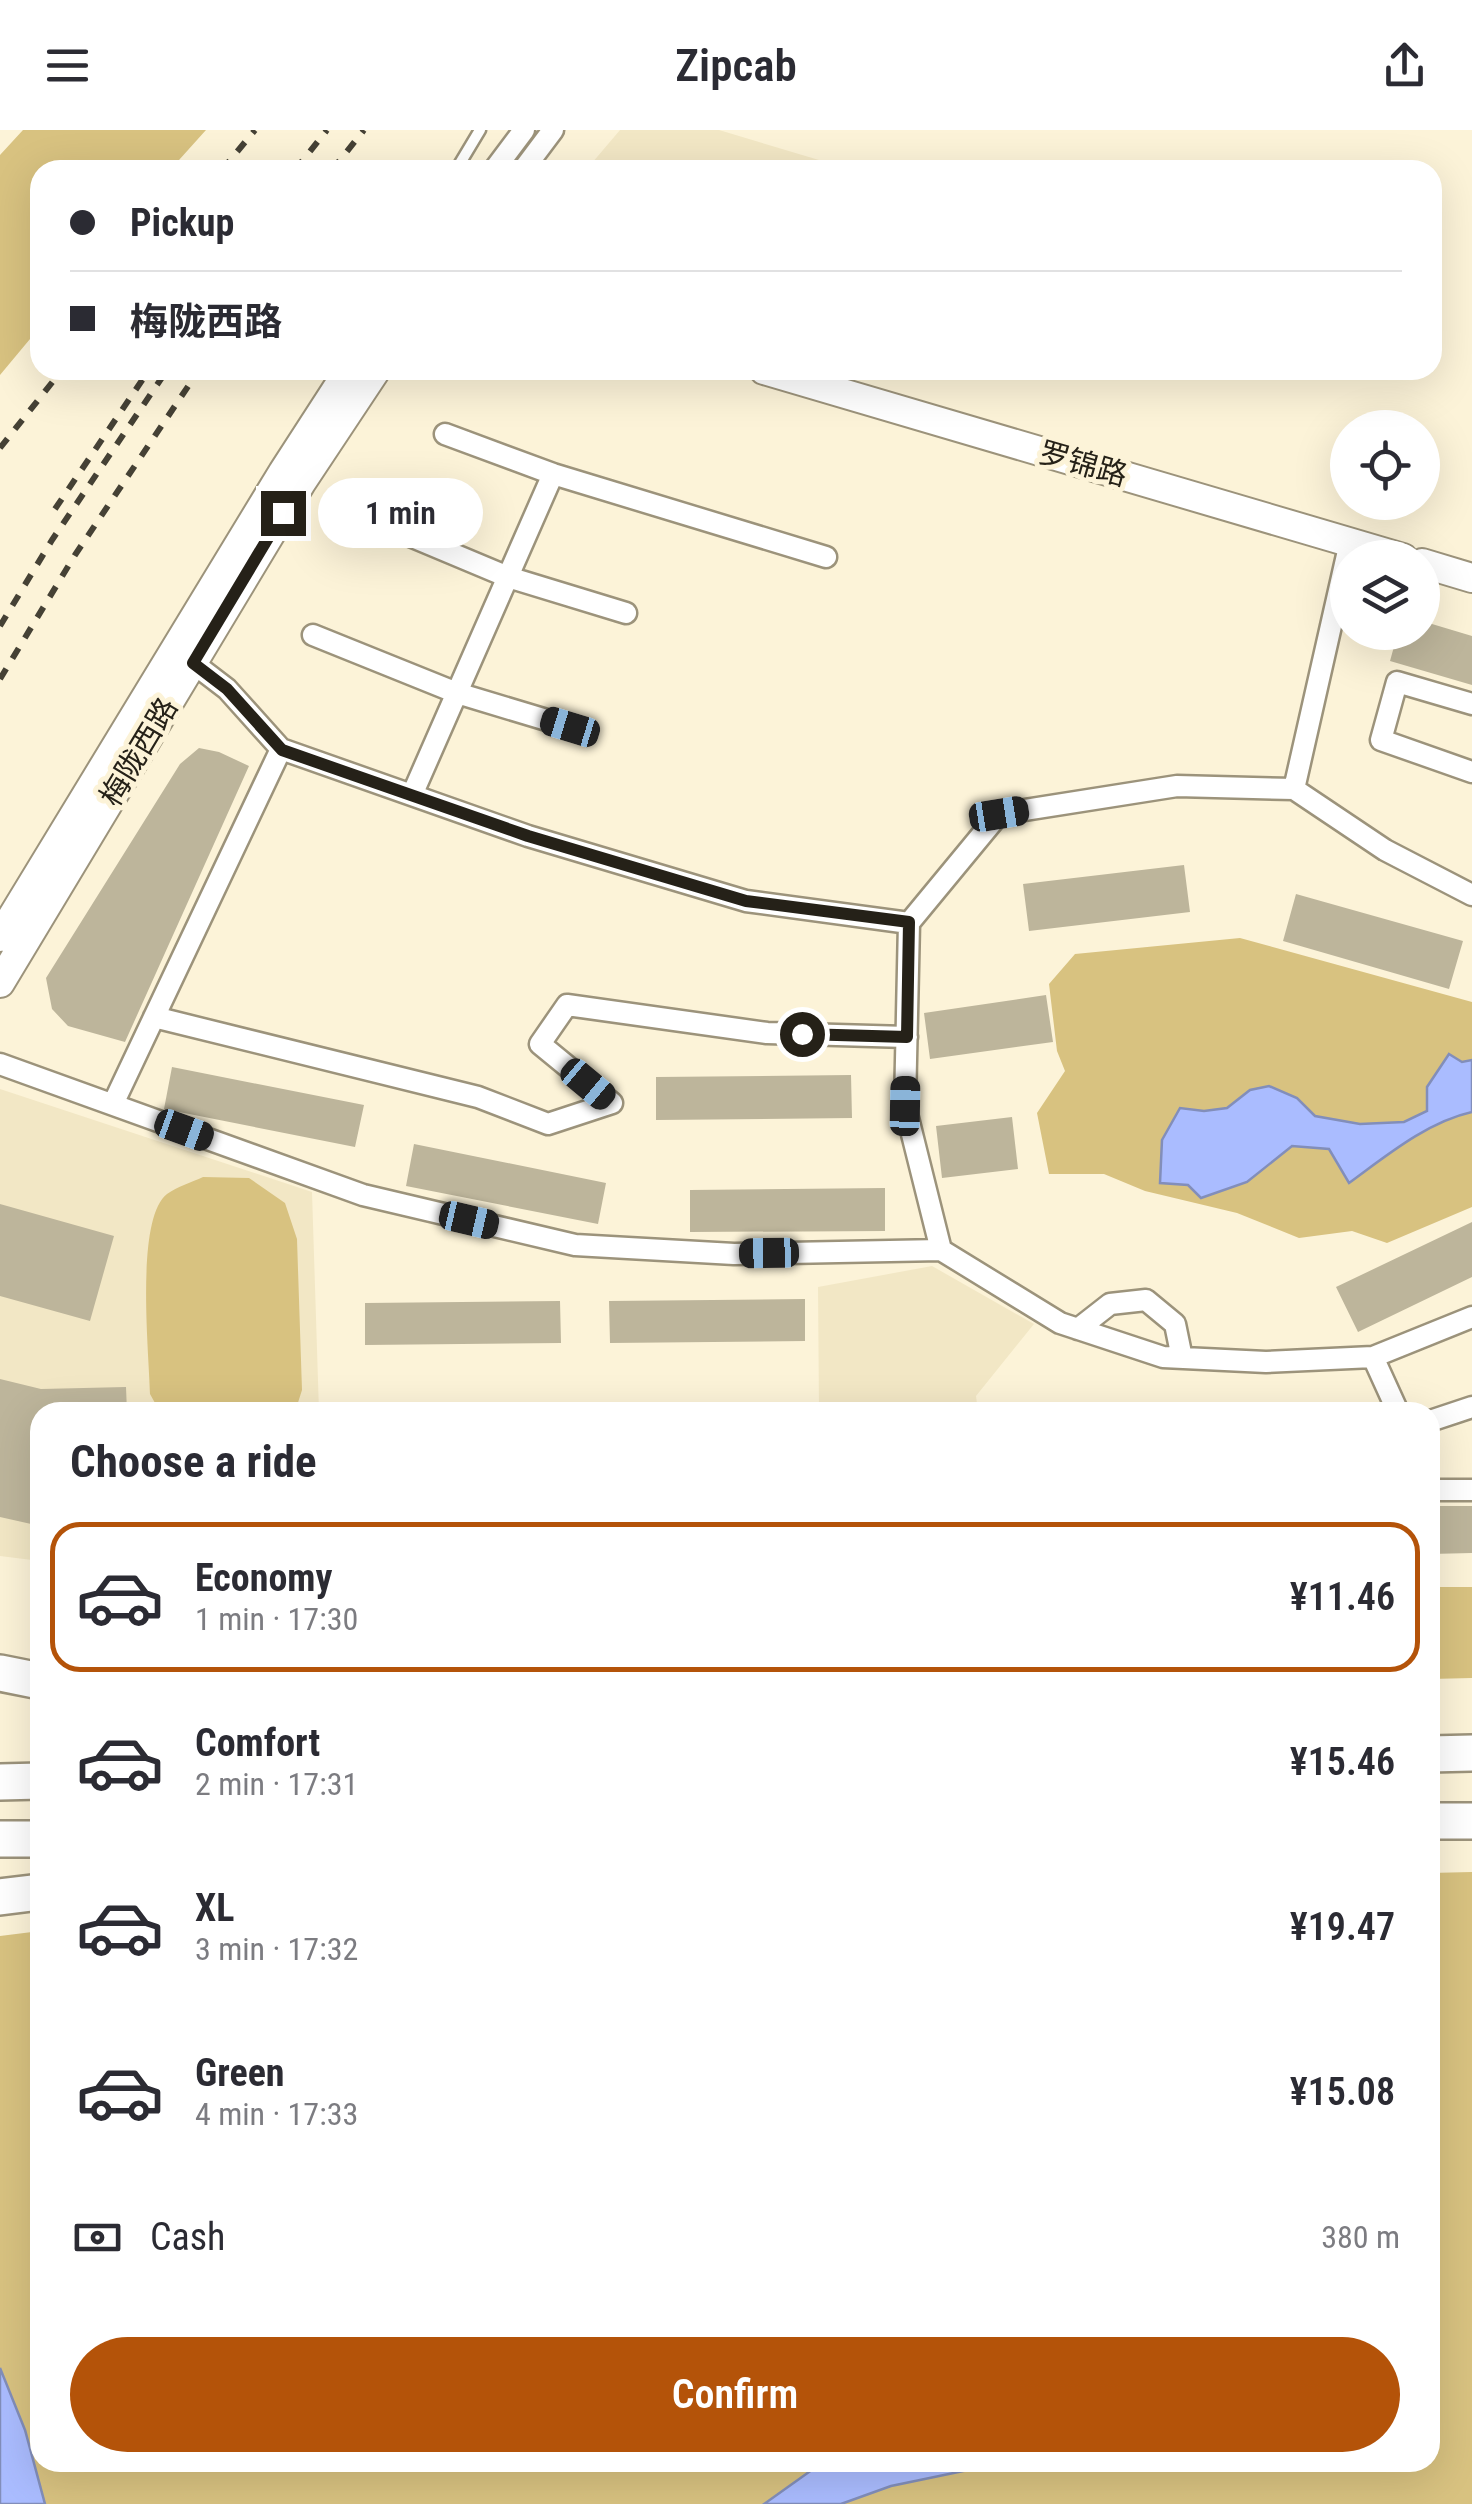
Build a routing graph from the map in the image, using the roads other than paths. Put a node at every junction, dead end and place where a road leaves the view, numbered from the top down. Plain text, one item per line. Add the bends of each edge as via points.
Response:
1 (480, 130) edge
2 (524, 130) edge
3 (553, 130) edge
4 (462, 160) edge
5 (502, 160) edge
6 (530, 160) edge
7 (342, 380) edge
8 (369, 380) edge
9 (798, 380) edge
10 (446, 434) dead end
11 (553, 474) junction
12 (390, 528) dead end
13 (1343, 540) edge
14 (826, 557) dead end
15 (1440, 568) edge
16 (508, 577) junction
17 (1472, 578) edge
18 (626, 614) dead end
19 (1330, 630) edge
20 (314, 635) dead end
21 (193, 663) junction
22 (457, 693) junction
23 (1472, 704) edge
24 (570, 727) dead end
25 (282, 750) junction
26 (1472, 772) edge
27 (1294, 789) junction
28 (412, 795) junction
29 (1472, 894) edge
30 (909, 922) junction
31 (0, 937) edge
32 (0, 983) edge
33 (154, 1018) junction
34 (907, 1037) junction
35 (0, 1064) edge
36 (113, 1104) junction
37 (941, 1250) junction
38 (1472, 1317) edge
39 (1078, 1328) junction
40 (1373, 1357) junction
41 (1182, 1358) junction
42 (1393, 1402) edge
43 (1472, 1407) edge
44 (1440, 1418) edge
45 (1440, 1490) edge
46 (1472, 1490) edge
47 (0, 1672) edge
48 (30, 1679) edge
49 (1472, 1753) edge
50 (1440, 1754) edge
51 (30, 1781) edge
52 (0, 1782) edge
53 (1472, 1821) edge
54 (1440, 1822) edge
55 (0, 1839) edge
56 (30, 1839) edge
57 (30, 1893) edge
58 (0, 1897) edge

1 - 4 lane
2 - 5 street
3 - 6 street
7 - 31 street, 梅陇西路
8 - 21 street, 梅陇西路
9 - 13 street, 罗锦路
10 - 11 street
11 - 14 street
11 - 16 street
12 - 16 street
15 - 17 street
16 - 18 street
16 - 22 street
19 - 27 street
20 - 22 street
21 - 25 street via 227,689
21 - 32 street, 梅陇西路
22 - 24 street
22 - 28 street
23 - 26 street via 1397,682 1381,740
25 - 28 street
25 - 33 street
27 - 29 street via 1385,850
27 - 30 street via 1176,786 999,814
28 - 30 street via 746,901
30 - 34 street
33 - 34 street via 478,1097 548,1124 612,1103 540,1044 567,1005 767,1033
33 - 36 street
34 - 37 street via 905,1106
35 - 36 street
36 - 37 street via 363,1195 575,1245 734,1254
37 - 39 street
38 - 40 street
39 - 41 street
39 - 41 street via 1110,1304 1146,1300 1175,1324
40 - 41 street
40 - 42 street
43 - 44 street
45 - 46 street
47 - 48 highway
49 - 50 highway
51 - 52 highway
53 - 54 highway
55 - 56 highway
57 - 58 highway

